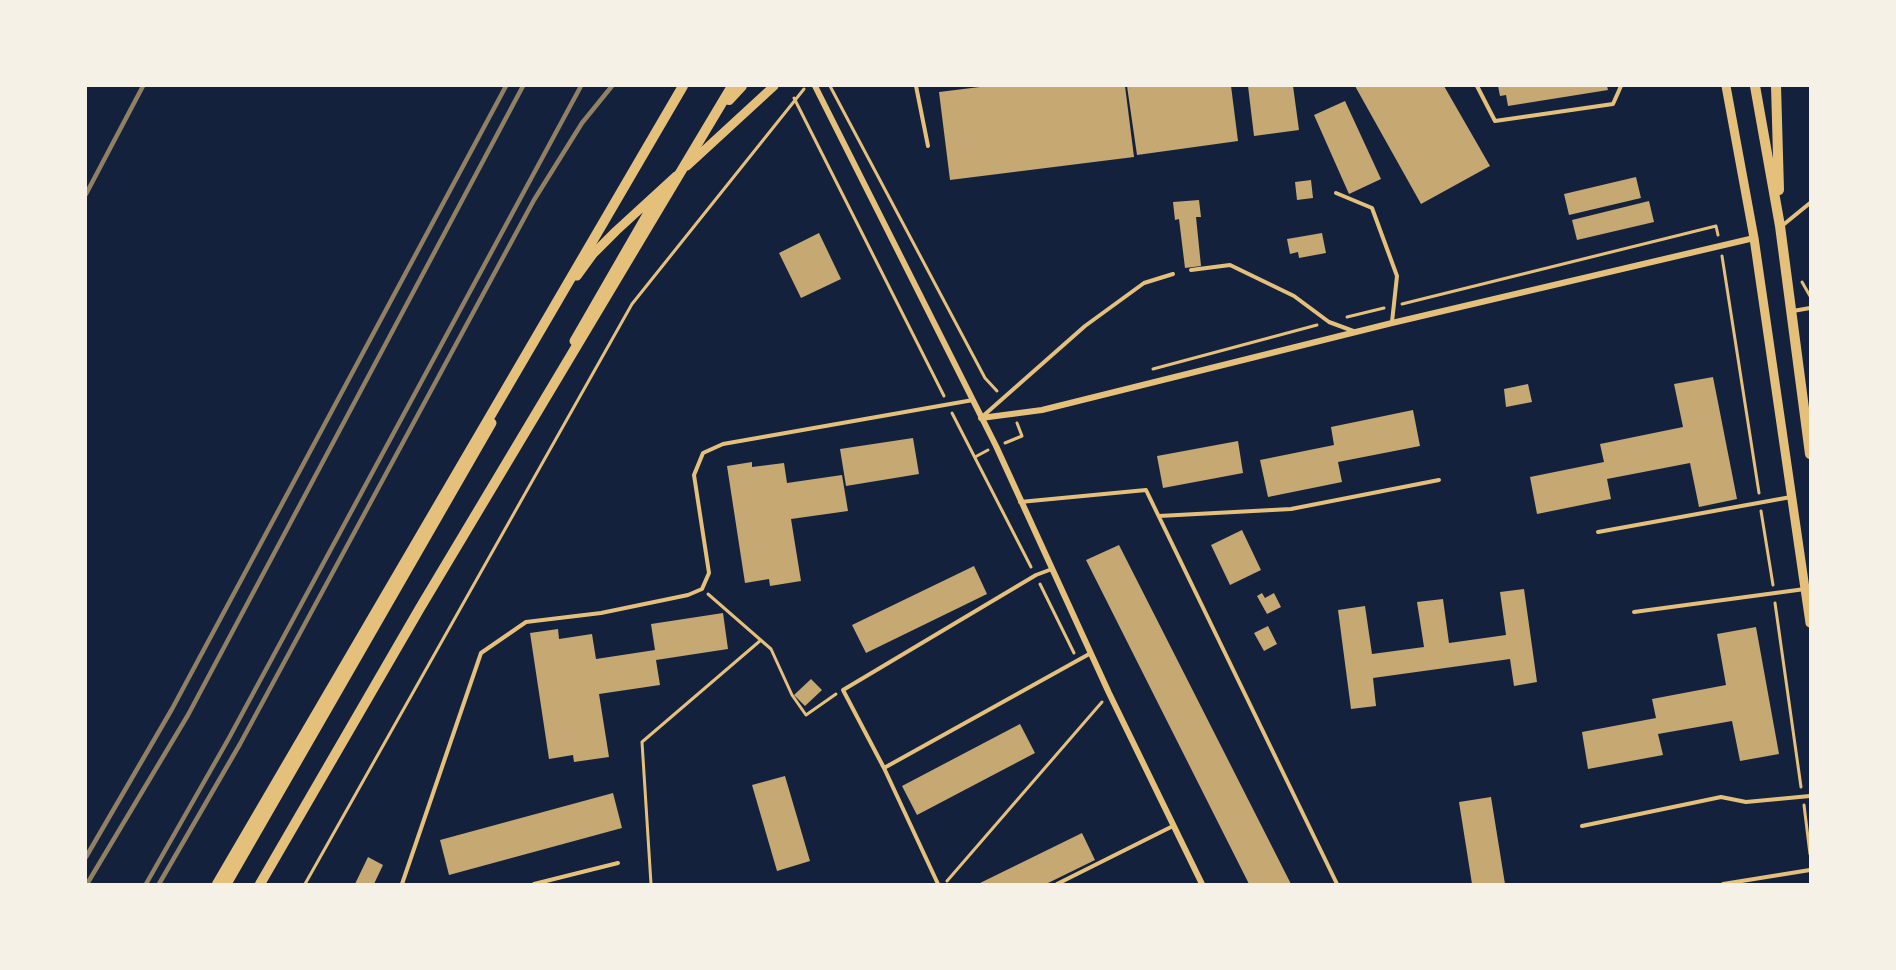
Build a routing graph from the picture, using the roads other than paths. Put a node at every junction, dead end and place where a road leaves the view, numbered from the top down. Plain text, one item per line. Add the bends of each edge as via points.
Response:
1 (683, 86) edge
2 (732, 86) edge
3 (742, 86) edge
4 (774, 86) edge
5 (815, 86) edge
6 (916, 86) edge
7 (1477, 86) edge
8 (1621, 86) edge
9 (1726, 86) edge
10 (1755, 86) edge
11 (1776, 86) edge
12 (711, 120) junction
13 (928, 146) dead end
14 (663, 188) junction
15 (1336, 193) dead end
16 (1810, 203) edge
17 (1780, 226) junction
18 (1754, 238) junction
19 (1191, 270) dead end
20 (1173, 274) dead end
21 (1810, 308) edge
22 (1790, 311) junction
23 (1392, 323) junction
24 (1356, 332) junction
25 (973, 400) junction
26 (981, 418) junction
27 (1810, 454) edge
28 (1439, 480) dead end
29 (1792, 497) junction
30 (1020, 502) junction
31 (1159, 516) junction
32 (1598, 532) dead end
33 (1053, 569) junction
34 (1805, 589) junction
35 (1634, 612) dead end
36 (1810, 623) edge
37 (1092, 653) junction
38 (884, 768) junction
39 (1810, 796) edge
40 (1173, 826) junction
41 (1582, 826) dead end
42 (618, 863) dead end
43 (1810, 870) edge
44 (218, 885) edge
45 (227, 885) edge
46 (260, 885) edge
47 (402, 885) edge
48 (534, 885) edge
49 (938, 885) edge
50 (1057, 885) edge
51 (1202, 885) edge
52 (1337, 885) edge
53 (1723, 885) edge

1 - 44 main road
2 - 12 main road
3 - 12 main road
4 - 14 street
5 - 25 street
6 - 13 lane
7 - 8 lane via 1495,121 1613,104
9 - 18 street
10 - 17 main road
11 - 17 main road
12 - 46 main road
14 - 45 street via 593,254 575,279
14 - 46 street
15 - 23 lane via 1372,208 1397,276
16 - 17 lane
17 - 22 main road
18 - 23 street
18 - 29 street
19 - 24 lane via 1230,265 1294,296 1329,322
20 - 26 lane via 1144,283 1102,314
21 - 22 lane
22 - 27 main road
23 - 24 street
24 - 26 street via 1042,410
25 - 26 street
25 - 47 lane via 723,444 703,453 694,475 709,573 702,589 601,613 526,622 482,653
26 - 30 street
28 - 31 lane via 1291,509
29 - 32 lane
29 - 34 street
30 - 31 lane via 1146,490
30 - 33 street
31 - 52 lane
33 - 37 street
33 - 38 lane via 1036,575 843,690
34 - 35 lane
34 - 36 street
37 - 38 lane
37 - 40 street
38 - 49 lane
39 - 41 lane via 1746,801 1721,797
40 - 50 lane
40 - 51 street
42 - 48 lane
43 - 53 lane

